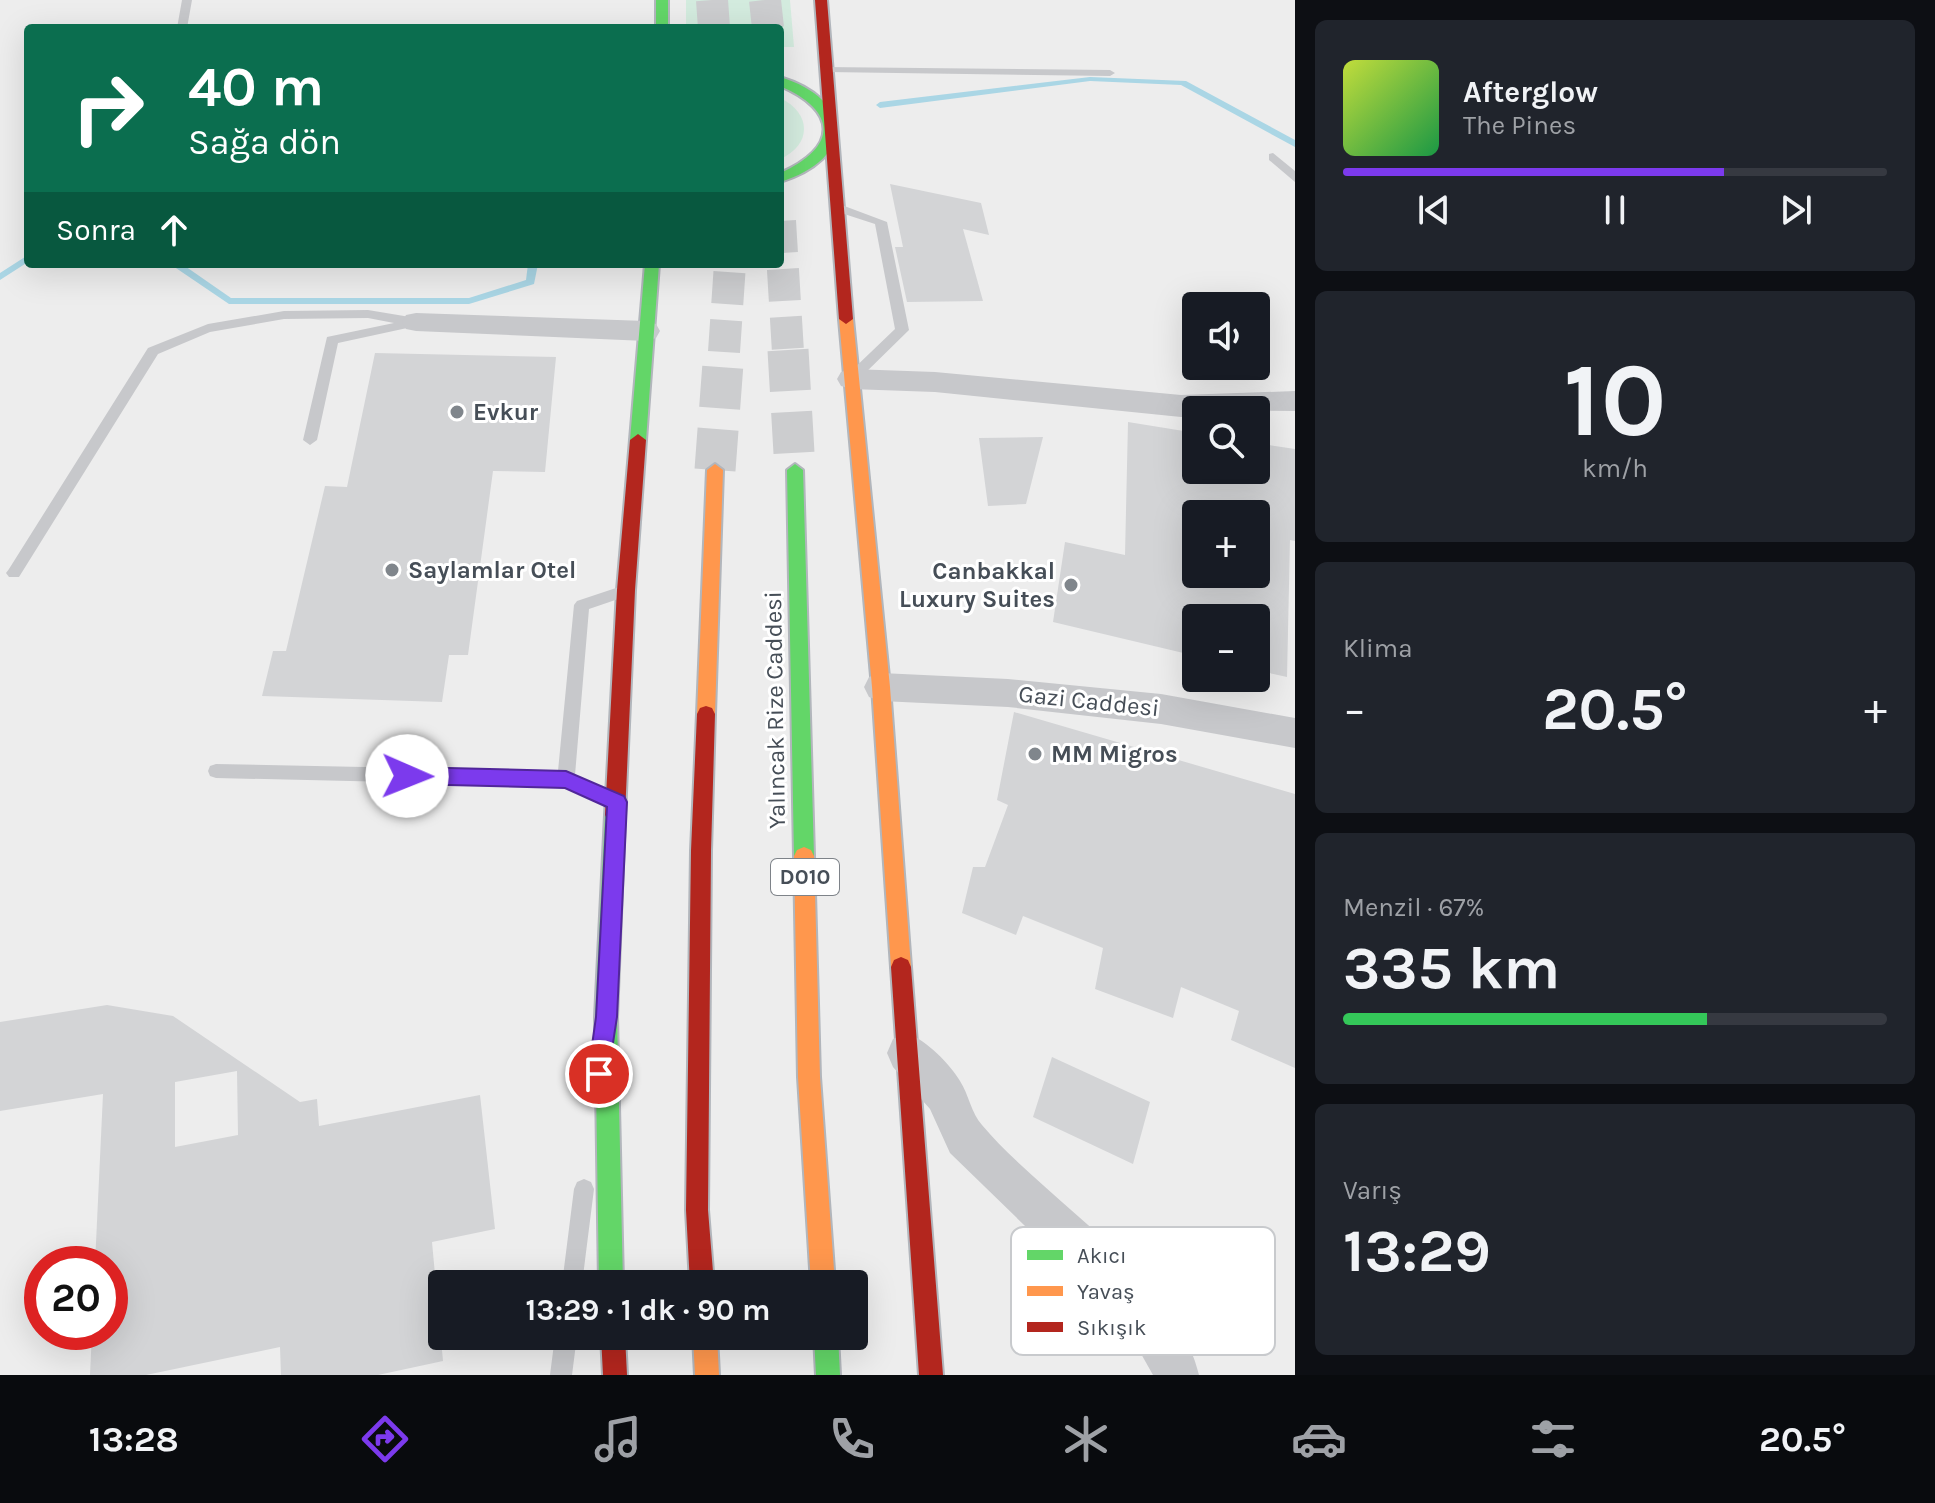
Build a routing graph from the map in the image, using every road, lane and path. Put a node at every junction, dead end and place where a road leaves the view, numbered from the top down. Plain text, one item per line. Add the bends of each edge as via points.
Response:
1 (187, 0) edge
2 (662, 0) edge
3 (821, 0) edge
4 (183, 24) edge
5 (662, 24) edge
6 (827, 69) junction
7 (1110, 73) dead end
8 (784, 83) edge
9 (832, 130) junction
10 (1273, 157) dead end
11 (784, 177) edge
12 (1295, 178) edge
13 (839, 208) junction
14 (652, 268) edge
15 (416, 322) junction
16 (646, 331) junction
17 (851, 379) junction
18 (1295, 401) edge
19 (310, 440) dead end
20 (715, 470) tunnel mouth
21 (795, 470) tunnel mouth
22 (14, 573) dead end
23 (626, 590) junction
24 (881, 687) junction
25 (1295, 733) edge
26 (216, 771) dead end
27 (566, 779) junction
28 (617, 802) junction
29 (606, 1017) junction
30 (907, 1053) junction
31 (1058, 1227) edge
32 (574, 1270) edge
33 (611, 1270) edge
34 (701, 1270) edge
35 (822, 1270) edge
36 (564, 1350) edge
37 (614, 1350) edge
38 (706, 1350) edge
39 (827, 1350) edge
40 (1169, 1355) edge
41 (561, 1375) edge
42 (615, 1375) edge
43 (707, 1375) edge
44 (828, 1375) edge
45 (931, 1375) edge
46 (1176, 1375) edge

1 - 4 lane
2 - 5 highway
3 - 6 highway
6 - 7 lane
6 - 9 highway
8 - 9 highway via 810,94 826,110
9 - 11 highway via 820,158
9 - 13 highway
10 - 12 lane
13 - 17 highway
13 - 17 lane via 881,222 902,330
14 - 16 highway
15 - 16 street
15 - 19 lane via 332,340
15 - 22 lane via 368,314 284,315 208,328 153,351
16 - 23 highway
17 - 18 street via 1181,406
17 - 24 highway
20 - 34 highway via 701,851 697,1210
21 - 35 highway, Yalıncak Rize Caddesi / D010 via 809,1077
23 - 27 lane via 582,605
23 - 28 highway
24 - 25 street, Gazi Caddesi via 1161,709
24 - 30 highway
26 - 27 lane
27 - 28 lane
28 - 29 highway
29 - 32 lane
29 - 33 highway
30 - 31 street via 945,1094 965,1138
30 - 45 highway
36 - 41 lane
37 - 42 highway
38 - 43 highway
39 - 44 highway
40 - 46 street

